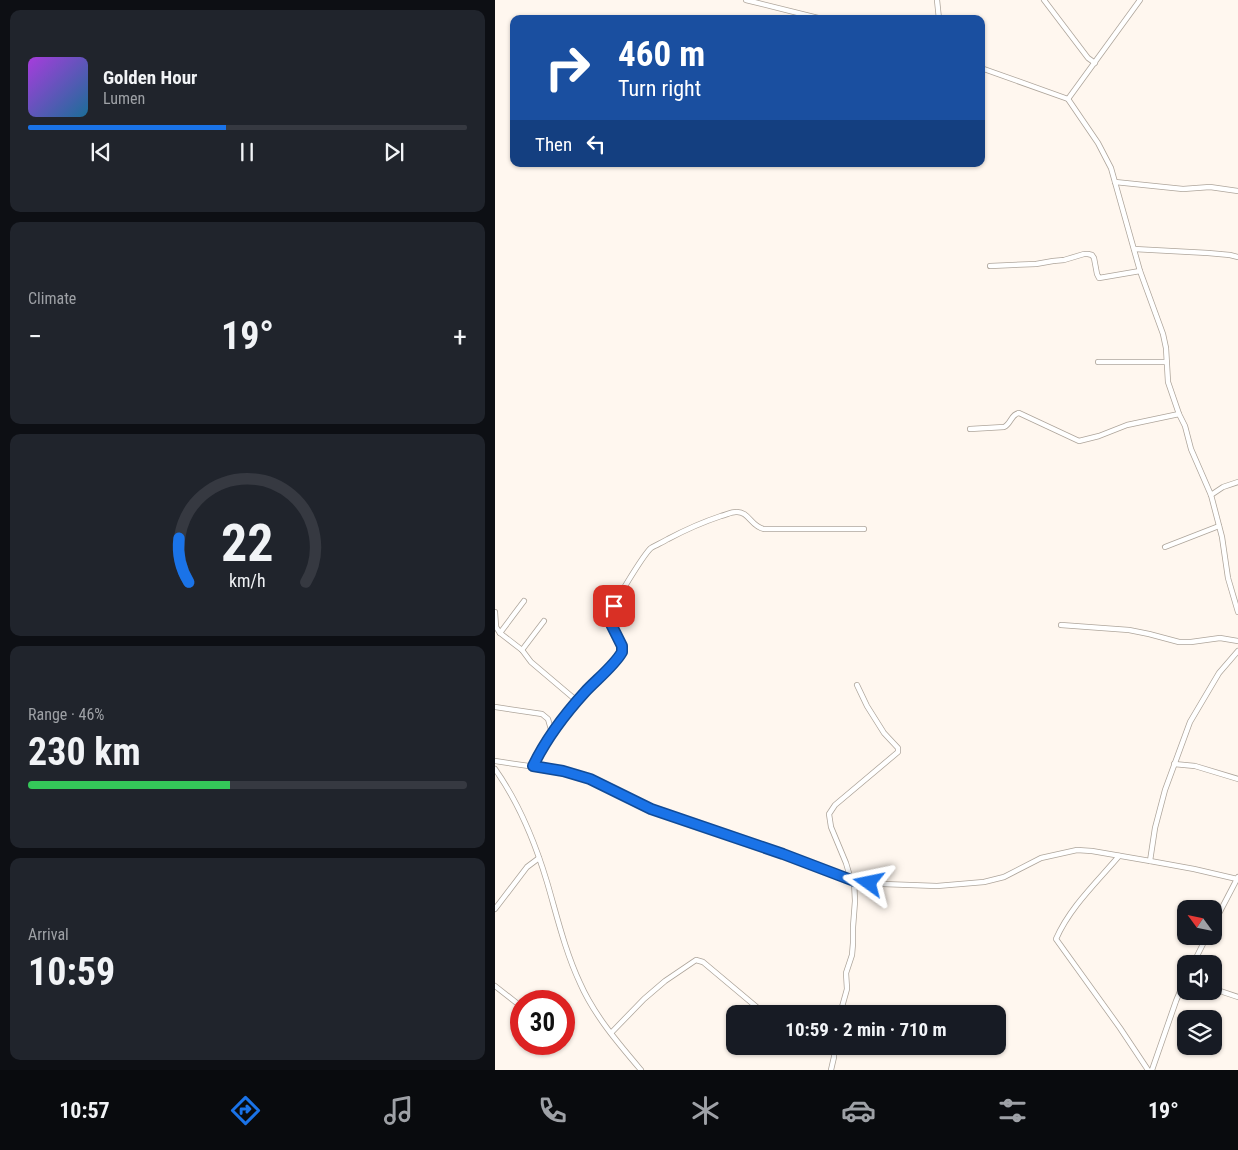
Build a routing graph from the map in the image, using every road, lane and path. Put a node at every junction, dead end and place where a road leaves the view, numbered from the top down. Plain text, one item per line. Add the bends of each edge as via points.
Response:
1 (746, 0) edge
2 (937, 0) edge
3 (1044, 0) edge
4 (1140, 0) edge
5 (806, 15) edge
6 (939, 15) edge
7 (1095, 63) junction
8 (985, 69) edge
9 (1068, 99) junction
10 (1115, 182) junction
11 (1238, 192) edge
12 (1134, 249) junction
13 (1238, 257) edge
14 (990, 266) dead end
15 (1140, 271) junction
16 (1098, 362) dead end
17 (1167, 362) junction
18 (1179, 414) junction
19 (971, 429) dead end
20 (1238, 482) edge
21 (1211, 495) junction
22 (1219, 526) junction
23 (864, 529) dead end
24 (1165, 547) dead end
25 (524, 601) dead end
26 (495, 612) edge
27 (1238, 612) edge
28 (544, 621) dead end
29 (1061, 625) dead end
30 (500, 633) junction
31 (1238, 641) edge
32 (522, 650) junction
33 (1238, 651) edge
34 (857, 685) dead end
35 (577, 701) junction
36 (495, 707) edge
37 (552, 733) junction
38 (495, 760) edge
39 (1173, 764) junction
40 (533, 766) junction
41 (495, 768) edge
42 (497, 774) edge
43 (1238, 779) edge
44 (1119, 856) junction
45 (539, 858) junction
46 (1150, 860) junction
47 (1237, 878) edge
48 (853, 881) junction
49 (1223, 905) edge
50 (495, 908) edge
51 (495, 986) edge
52 (1222, 992) edge
53 (1238, 997) edge
54 (510, 998) edge
55 (1177, 1000) edge
56 (754, 1005) edge
57 (843, 1005) edge
58 (611, 1033) junction
59 (834, 1055) edge
60 (641, 1070) edge
61 (831, 1070) edge
62 (1150, 1070) edge

1 - 5 street
2 - 6 street
3 - 7 street
4 - 7 street
7 - 9 street
8 - 9 street
9 - 10 street via 1098,143
10 - 11 street via 1183,189 1210,187
10 - 12 street
12 - 13 street
12 - 15 street
14 - 15 street via 1036,264 1088,254 1094,258 1099,278
15 - 17 street via 1163,334
16 - 17 street
17 - 18 street via 1168,382
18 - 19 street via 1127,425 1079,441 1019,413 1004,428
18 - 21 street
20 - 21 street
21 - 22 street
22 - 24 street
22 - 27 street
23 - 35 street via 760,529 746,515 735,512 706,521 656,546 643,558 609,616 622,652
25 - 30 street
26 - 30 street via 496,627
28 - 32 street
29 - 31 street via 1129,630 1179,642 1220,638
30 - 32 street
32 - 35 street via 531,662
33 - 39 street via 1219,673 1189,722
34 - 48 street via 898,752 835,805 829,814 831,827
35 - 37 street
36 - 37 street via 542,714 548,719
37 - 40 street
38 - 40 street
39 - 43 street via 1195,766
39 - 46 street via 1155,828
40 - 48 street via 590,779 651,809
41 - 42 street
42 - 45 street via 510,791
44 - 46 street
44 - 48 street via 1077,850 1041,858 1004,877 959,885
44 - 62 street via 1072,911 1056,939
45 - 50 street via 527,867
45 - 58 street via 580,984
46 - 47 street
47 - 49 street
48 - 57 street via 853,942
51 - 54 street
52 - 53 street
55 - 62 street
56 - 58 street via 703,962 696,960 644,999
58 - 60 street
59 - 61 street

